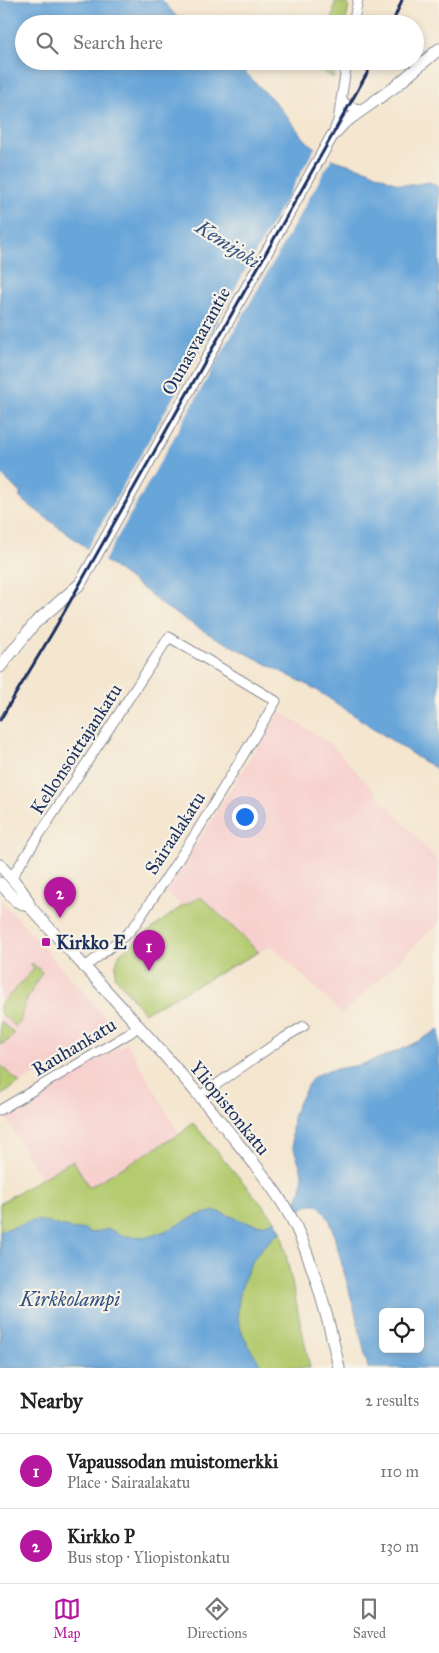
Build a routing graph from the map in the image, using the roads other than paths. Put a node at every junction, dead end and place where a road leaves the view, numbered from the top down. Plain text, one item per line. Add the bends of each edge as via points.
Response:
1 (358, 0) edge
2 (355, 15) edge
3 (439, 49) edge
4 (424, 62) edge
5 (346, 70) edge
6 (415, 70) edge
7 (341, 98) junction
8 (366, 108) junction
9 (332, 136) junction
10 (0, 667) edge
11 (276, 701) joint
12 (0, 865) edge
13 (5, 880) edge
14 (84, 968) junction
15 (138, 1026) junction
16 (304, 1026) dead end
17 (200, 1096) junction
18 (0, 1110) edge
19 (339, 1368) edge

1 - 2 street
3 - 4 street, Ounasvaarantie
5 - 7 street
6 - 8 street, Ounasvaarantie
7 - 8 street via 357,110
7 - 9 street
8 - 9 street, Ounasvaarantie
9 - 10 street, Ounasvaarantie via 80,584 35,623
11 - 13 street, Kellonsoittajankatu via 169,637
11 - 14 street, Sairaalakatu via 135,926
12 - 13 street, Yliopistonkatu
13 - 14 street, Yliopistonkatu via 27,898 30,907
14 - 15 street, Yliopistonkatu
15 - 17 street, Yliopistonkatu
15 - 18 street, Rauhankatu
16 - 17 street
17 - 19 street, Yliopistonkatu via 274,1191 295,1225 323,1303

